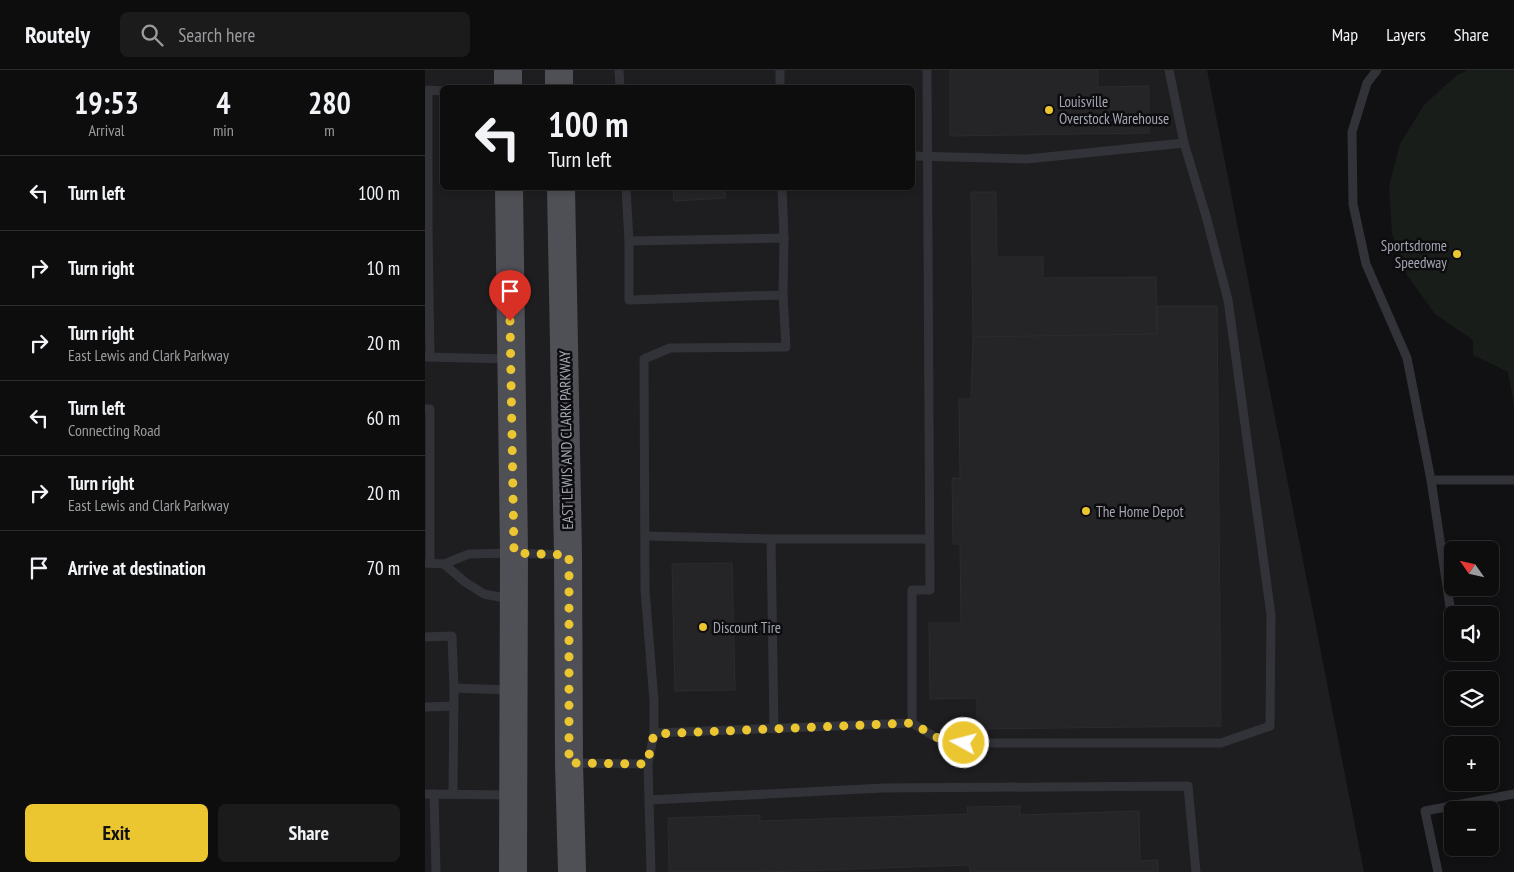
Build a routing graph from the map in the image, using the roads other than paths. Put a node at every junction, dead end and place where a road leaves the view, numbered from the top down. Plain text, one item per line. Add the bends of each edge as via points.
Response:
1 (508, 70) edge
2 (559, 70) edge
3 (619, 70) edge
4 (780, 70) edge
5 (927, 70) edge
6 (1169, 70) edge
7 (1377, 70) edge
8 (508, 85) edge
9 (559, 85) edge
10 (620, 85) edge
11 (780, 85) edge
12 (426, 90) edge
13 (440, 91) edge
14 (1184, 143) junction
15 (915, 156) edge
16 (926, 156) junction
17 (509, 190) edge
18 (561, 190) edge
19 (626, 190) edge
20 (782, 190) edge
21 (427, 228) edge
22 (784, 238) junction
23 (629, 241) junction
24 (783, 296) junction
25 (427, 357) edge
26 (510, 359) junction
27 (425, 409) edge
28 (1431, 480) junction
29 (1514, 480) edge
30 (645, 536) junction
31 (771, 539) junction
32 (929, 539) junction
33 (514, 553) junction
34 (569, 555) junction
35 (427, 563) edge
36 (444, 564) junction
37 (514, 600) junction
38 (1450, 606) edge
39 (425, 637) edge
40 (454, 688) junction
41 (514, 690) junction
42 (454, 706) junction
43 (425, 707) edge
44 (912, 723) junction
45 (774, 728) junction
46 (654, 734) junction
47 (569, 763) junction
48 (647, 764) junction
49 (429, 794) edge
50 (453, 794) junction
51 (1514, 794) edge
52 (513, 795) junction
53 (649, 800) junction
54 (429, 810) edge
55 (436, 872) edge
56 (513, 872) edge
57 (572, 872) edge
58 (651, 872) edge
59 (1196, 872) edge
60 (1438, 872) edge

1 - 8 main road
2 - 9 main road
3 - 10 lane
4 - 11 lane
5 - 16 lane
6 - 14 lane
7 - 28 lane via 1367,83 1352,132 1353,204 1367,264 1407,358
12 - 13 lane
12 - 21 lane
14 - 16 lane via 1027,159
14 - 44 lane via 1228,300 1271,616 1270,726 1221,743 945,742
15 - 16 lane
16 - 32 lane
17 - 26 main road
18 - 34 main road, EAST LEWIS AND CLARK PARKWAY
19 - 23 lane
20 - 22 lane
21 - 25 lane
22 - 23 lane
22 - 24 lane
23 - 24 lane via 629,300
24 - 30 lane via 786,347 671,348 644,359
25 - 26 lane
26 - 33 main road
27 - 35 lane via 430,409
28 - 29 lane
28 - 38 lane
30 - 31 lane
30 - 46 lane
31 - 32 lane
31 - 45 lane
32 - 44 lane via 930,590 912,590
33 - 34 lane
33 - 36 lane via 469,554
33 - 37 main road
34 - 47 main road, EAST LEWIS AND CLARK PARKWAY
35 - 36 lane
36 - 37 lane via 484,594
37 - 41 main road
39 - 40 lane via 452,636
40 - 41 lane
40 - 42 lane
41 - 52 main road
42 - 43 lane
42 - 50 lane
44 - 45 lane
45 - 46 lane
46 - 48 lane
47 - 48 lane
47 - 57 main road, EAST LEWIS AND CLARK PARKWAY
48 - 53 lane
49 - 50 lane
49 - 54 lane
50 - 52 lane
51 - 60 lane via 1425,811
52 - 56 main road
53 - 58 lane
53 - 59 lane via 884,788 1188,786
54 - 55 lane

